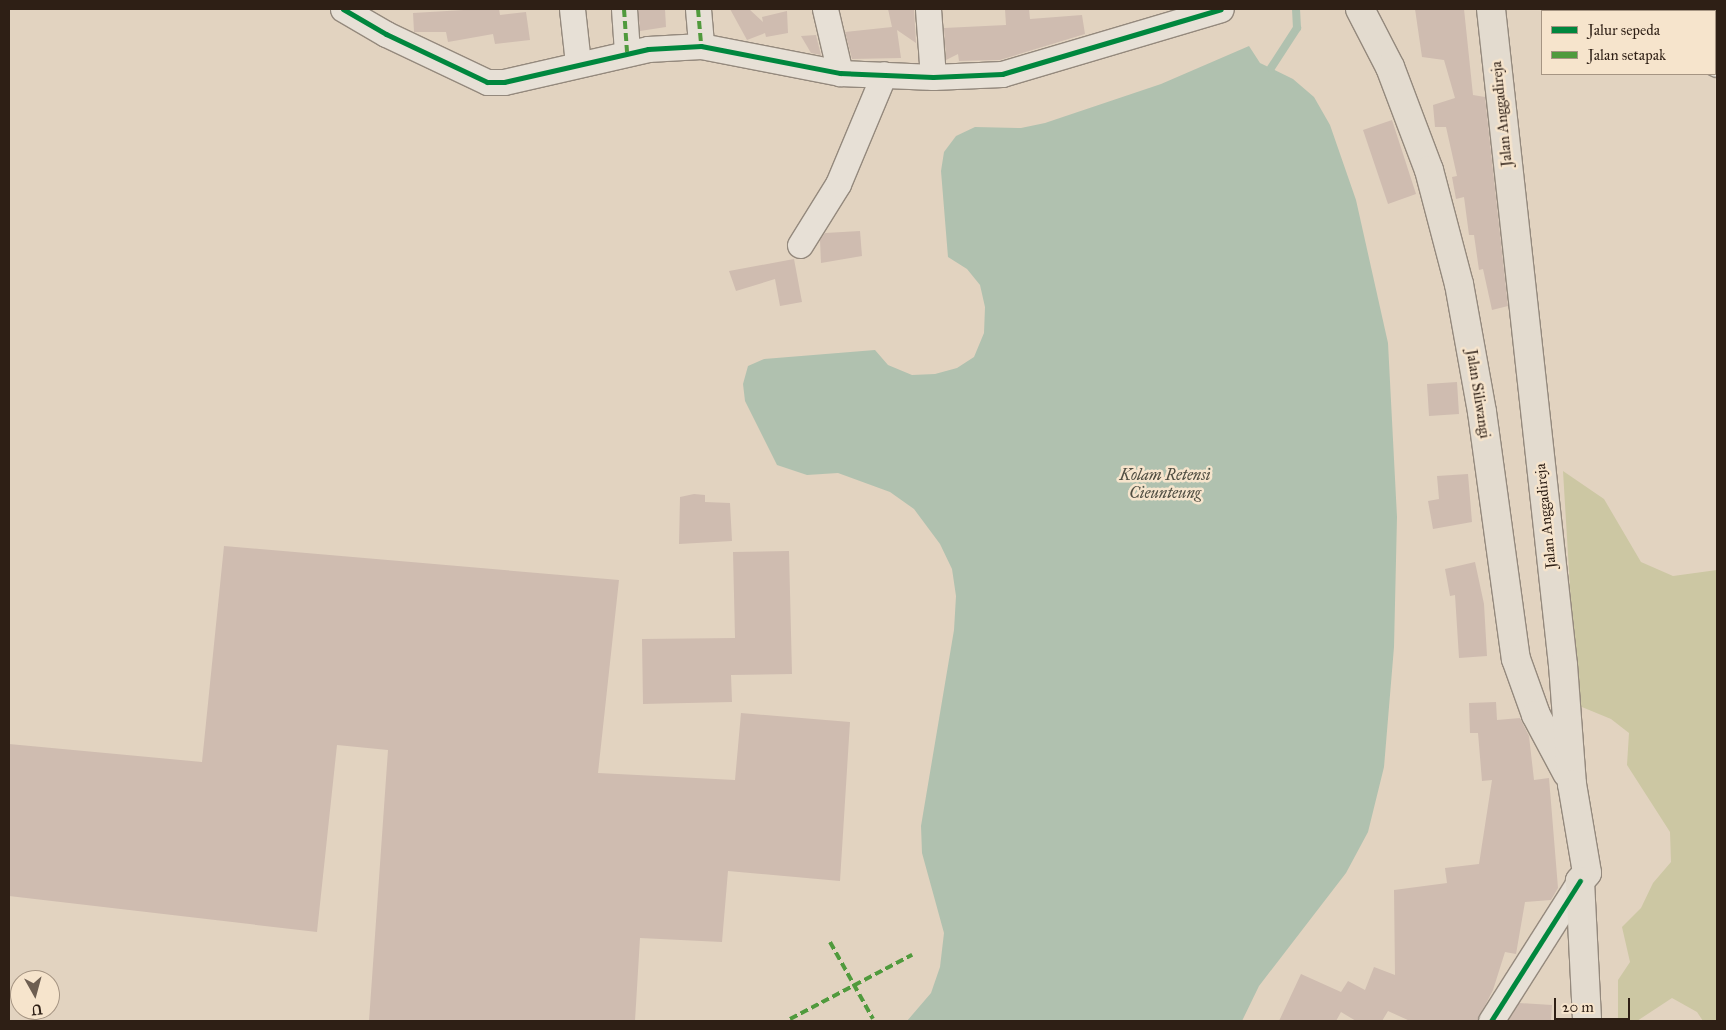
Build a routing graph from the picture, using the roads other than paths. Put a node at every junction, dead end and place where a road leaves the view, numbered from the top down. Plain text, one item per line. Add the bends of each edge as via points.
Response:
1 (343, 9) edge
2 (572, 9) edge
3 (624, 9) edge
4 (698, 9) edge
5 (826, 9) edge
6 (928, 9) edge
7 (1221, 9) edge
8 (1360, 9) edge
9 (1491, 9) edge
10 (701, 46) junction
11 (627, 52) junction
12 (578, 63) junction
13 (840, 73) junction
14 (884, 74) junction
15 (933, 77) junction
16 (800, 245) dead end
17 (1572, 784) junction
18 (1580, 881) junction
19 (1491, 1021) edge
20 (1587, 1021) edge

1 - 12 street via 386,34 487,82 504,82
2 - 12 street
3 - 11 street
4 - 10 street
5 - 13 street
6 - 15 street
7 - 15 street via 1002,74
8 - 17 main road, Jalan Siliwangi via 1390,67 1431,180 1459,284 1482,412 1516,659 1536,714
9 - 17 main road, Jalan Anggadireja via 1563,665
10 - 11 street
10 - 13 street
11 - 12 street
13 - 14 street
14 - 15 street
14 - 16 street via 838,184
17 - 18 main road, Jalan Anggadireja via 1587,873
18 - 19 street
18 - 20 main road, Jalan Anggadireja

